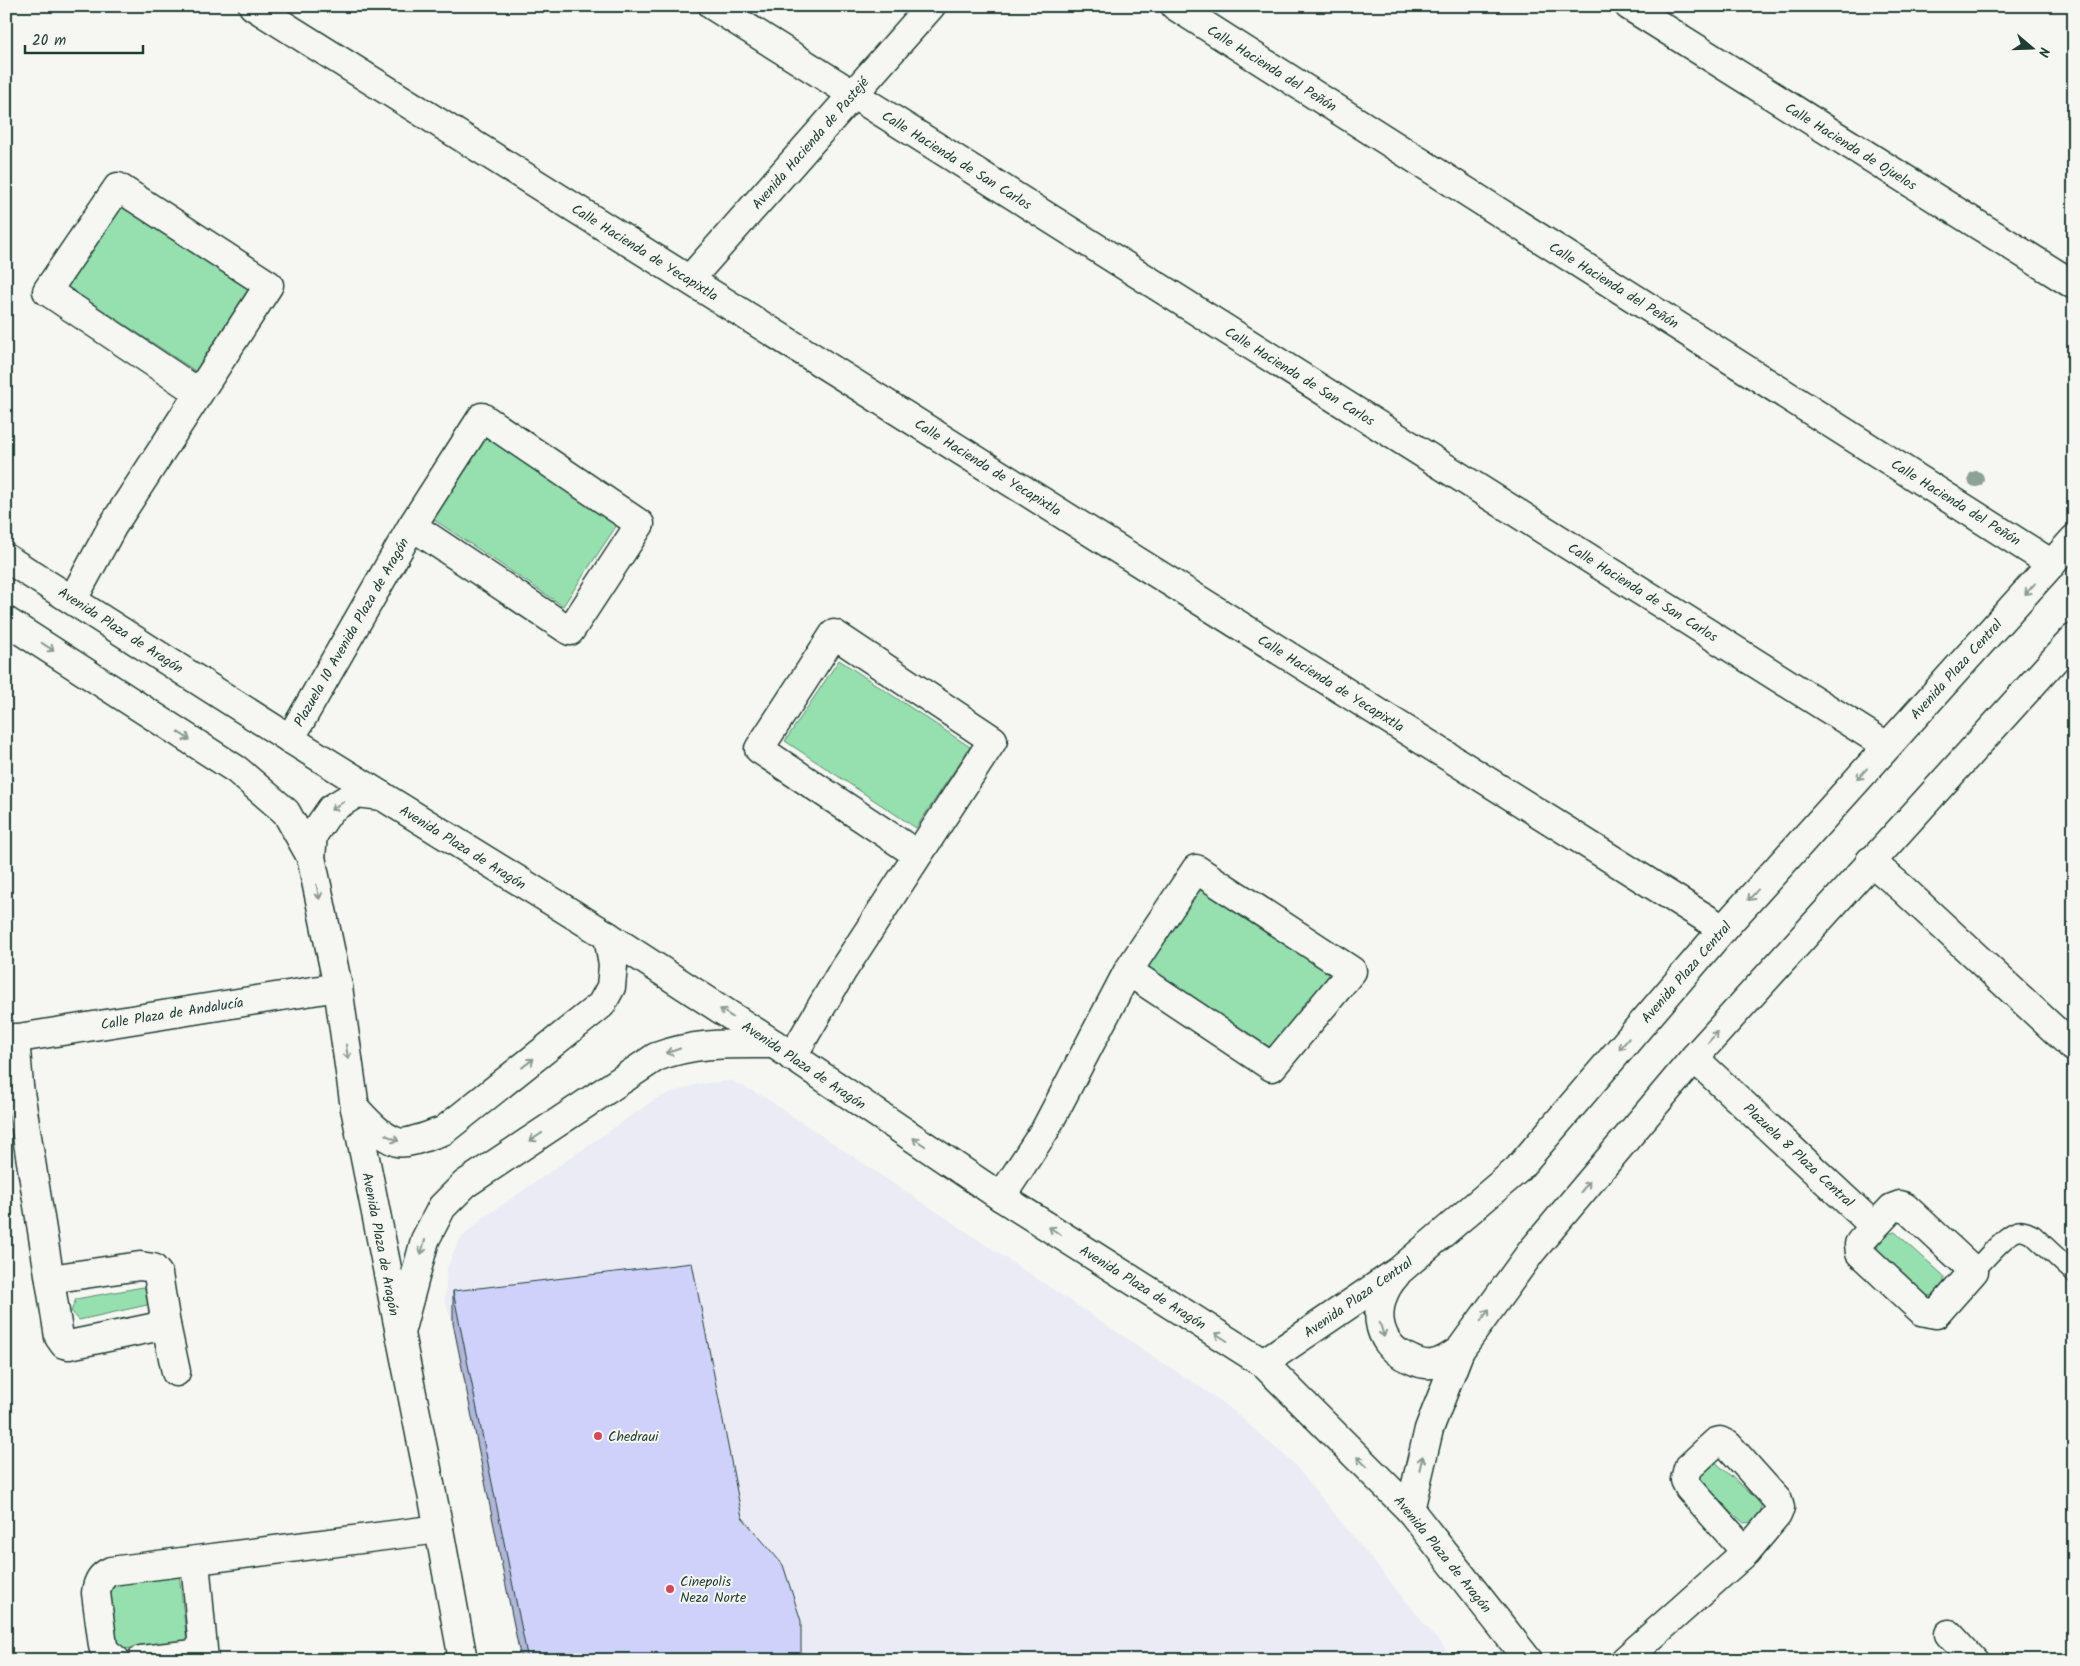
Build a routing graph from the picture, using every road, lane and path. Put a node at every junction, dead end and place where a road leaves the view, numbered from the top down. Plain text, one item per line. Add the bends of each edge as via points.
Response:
1 (253, 6) edge
2 (713, 6) edge
3 (931, 6) edge
4 (1175, 6) edge
5 (1629, 6) edge
6 (853, 94) junction
7 (690, 279) junction
8 (2074, 286) edge
9 (199, 393) junction
10 (412, 526) junction
11 (2074, 539) edge
12 (6, 558) edge
13 (2052, 564) junction
14 (73, 599) junction
15 (6, 621) edge
16 (2074, 638) edge
17 (290, 738) junction
18 (1887, 746) junction
19 (382, 796) junction
20 (918, 855) junction
21 (311, 857) junction
22 (1870, 861) junction
23 (1722, 929) junction
24 (608, 936) junction
25 (1128, 971) junction
26 (338, 987) junction
27 (2070, 1037) edge
28 (10, 1039) edge
29 (783, 1050) junction
30 (1694, 1058) junction
31 (355, 1108) junction
32 (1001, 1197) junction
33 (1874, 1226) junction
34 (1400, 1270) junction
35 (1974, 1272) junction
36 (2074, 1273) edge
37 (50, 1279) junction
38 (166, 1325) junction
39 (399, 1336) junction
40 (1460, 1350) junction
41 (1263, 1363) junction
42 (176, 1372) dead end
43 (1410, 1510) junction
44 (439, 1529) junction
45 (1746, 1552) dead end
46 (195, 1561) junction
47 (1949, 1634) dead end
48 (203, 1656) edge
49 (1972, 1659) edge
50 (116, 1660) edge
51 (141, 1660) edge
52 (462, 1660) edge
53 (1528, 1660) edge
54 (1625, 1660) edge

1 - 7 street, Calle Hacienda de Yecapixtla
2 - 6 street, Calle Hacienda de San Carlos
3 - 6 street, Avenida Hacienda de Pastejé
4 - 13 street, Calle Hacienda del Peñón
5 - 8 street, Calle Hacienda de Ojuelos
6 - 7 street, Avenida Hacienda de Pastejé
6 - 18 street, Calle Hacienda de San Carlos
7 - 23 street, Calle Hacienda de Yecapixtla
9 - 9 street via 269,285 118,187 47,292
9 - 14 street via 112,527
10 - 10 street, Plazuela 10 Avenida Plaza de Aragón via 482,416 640,524 570,631
10 - 17 street, Plazuela 10 Avenida Plaza de Aragón
11 - 13 street, Avenida Plaza Central
12 - 14 street, Avenida Plaza de Aragón
13 -> 18 street, Avenida Plaza Central
14 - 17 street, Avenida Plaza de Aragón
15 -> 21 street, Avenida Plaza de Aragón via 237,770 286,812
16 - 22 street
17 - 19 street, Avenida Plaza de Aragón
18 -> 23 street, Avenida Plaza Central
19 -> 21 street via 357,793 331,809 313,835
19 - 24 street, Avenida Plaza de Aragón
20 - 20 street via 993,740 834,634 759,749
20 - 29 street via 843,970
21 -> 26 street, Avenida Plaza de Aragón
22 - 27 street
30 -> 22 street
23 -> 34 street, Avenida Plaza Central via 1517,1170
29 -> 24 street, Avenida Plaza de Aragón
31 -> 24 street via 376,1130 399,1142 442,1131 601,1005 611,987 613,965
25 - 25 street via 1196,869 1352,971 1272,1067
25 - 32 street via 1045,1130
26 - 28 street, Calle Plaza de Andalucía
26 -> 31 street, Avenida Plaza de Aragón
28 - 37 street
32 -> 29 street, Avenida Plaza de Aragón
29 -> 39 street via 709,1044 680,1048 656,1057 465,1184 442,1207 425,1240
30 - 33 street, Plazuela 8 Plaza Central
40 -> 30 street via 1531,1252
31 - 39 street, Avenida Plaza de Aragón
41 -> 32 street, Avenida Plaza de Aragón
33 - 35 street via 1892,1208 1905,1207
33 - 35 street via 1859,1244 1860,1253 1926,1313 1940,1312
34 -> 40 street via 1387,1285 1382,1299 1380,1330 1388,1344 1399,1354 1432,1364
34 - 41 street, Avenida Plaza Central
35 - 36 lane via 2008,1236 2024,1231 2033,1235
37 - 38 street via 140,1266 153,1268 158,1274
37 - 38 street via 59,1337 64,1344
38 - 42 street
39 - 44 street, Avenida Plaza de Aragón
43 -> 40 street via 1429,1429
43 -> 41 street, Avenida Plaza de Aragón
43 - 53 street, Avenida Plaza de Aragón
44 - 46 street
44 - 52 street, Avenida Plaza de Aragón
45 - 54 street
46 - 48 street
46 - 50 street via 111,1571 101,1578 96,1593 103,1646
47 - 49 street
48 - 51 street

